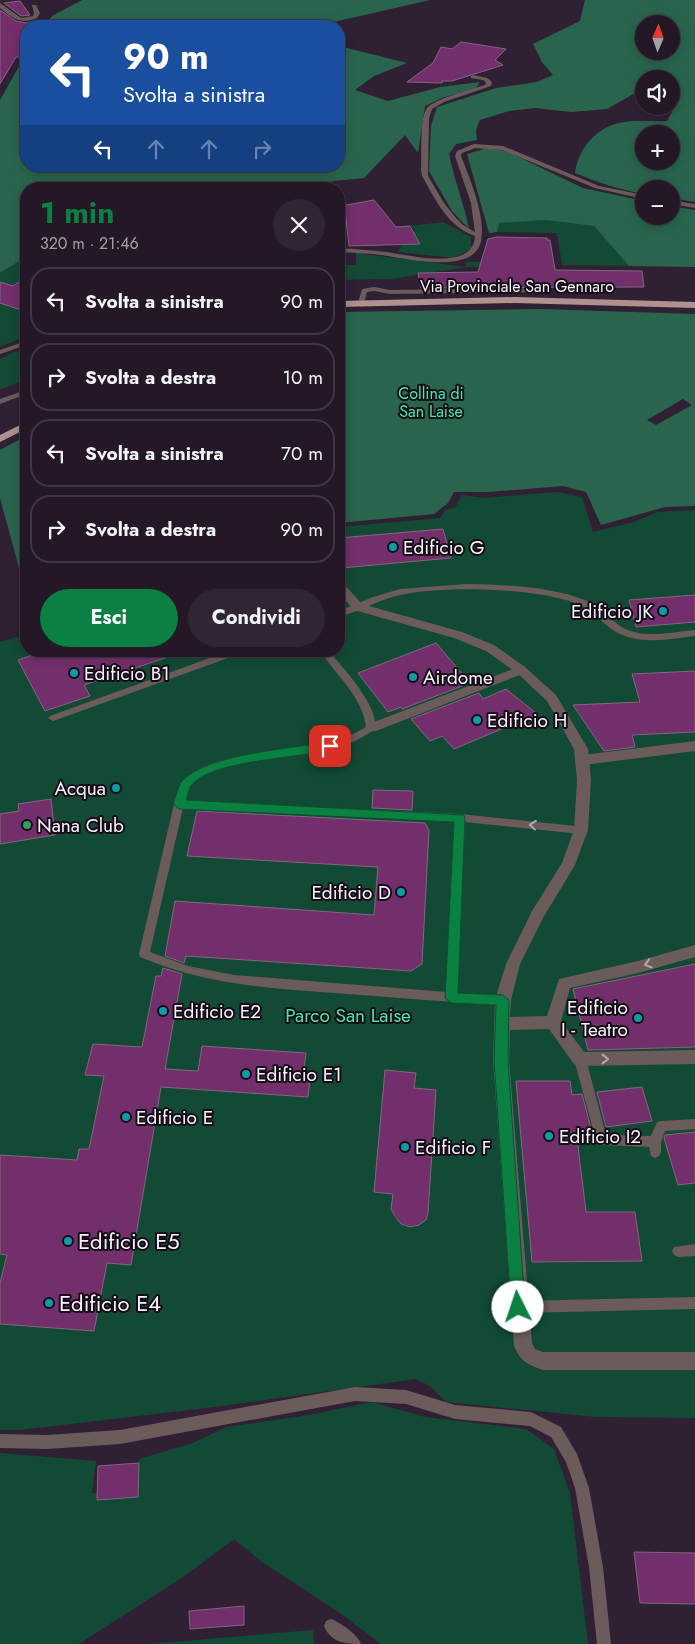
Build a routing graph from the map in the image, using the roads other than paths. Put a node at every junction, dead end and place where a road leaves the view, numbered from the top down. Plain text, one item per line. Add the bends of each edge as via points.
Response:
1 (0, 5) edge
2 (34, 6) dead end
3 (473, 77) dead end
4 (635, 195) edge
5 (680, 204) edge
6 (695, 206) edge
7 (478, 235) junction
8 (345, 250) edge
9 (546, 290) dead end
10 (362, 302) junction
11 (345, 303) edge
12 (695, 305) edge
13 (20, 345) edge
14 (0, 352) edge
15 (20, 394) edge
16 (0, 402) edge
17 (20, 428) edge
18 (0, 439) edge
19 (345, 593) edge
20 (358, 607) junction
21 (345, 612) edge
22 (695, 633) edge
23 (222, 657) edge
24 (328, 657) edge
25 (521, 670) junction
26 (53, 718) dead end
27 (371, 728) junction
28 (695, 746) edge
29 (583, 760) junction
30 (179, 804) junction
31 (460, 818) junction
32 (581, 830) junction
33 (695, 951) edge
34 (451, 998) junction
35 (503, 1000) junction
36 (553, 1022) junction
37 (501, 1024) junction
38 (695, 1057) edge
39 (580, 1059) junction
40 (695, 1124) edge
41 (695, 1250) edge
42 (678, 1251) dead end
43 (695, 1303) edge
44 (518, 1307) junction
45 (695, 1361) edge
46 (0, 1442) edge
47 (331, 1626) dead end
48 (354, 1644) edge
49 (604, 1644) edge

1 - 2 lane via 16,19 22,20 36,16
3 - 7 lane via 485,79 488,86 430,108 426,118 424,170 450,217 462,230
4 - 7 lane via 597,188 503,148 474,146 459,152 458,156 476,212
5 - 6 lane
7 - 8 lane via 476,248 470,254 451,260
9 - 10 lane via 390,292 374,288 364,290
10 - 11 main road, Via Provinciale San Gennaro
10 - 12 main road, Via Provinciale San Gennaro via 515,300
13 - 14 lane
15 - 16 lane
17 - 18 main road
19 - 20 street
20 - 21 lane
20 - 22 lane via 398,593 424,589 494,589 564,597 584,603 602,612 629,635 648,637
20 - 25 street via 458,635 490,648
23 - 26 lane
24 - 27 lane via 362,703 371,718
25 - 27 street
25 - 29 street via 560,709 581,749
27 - 30 lane via 355,739 314,750 218,765 196,775 186,784
28 - 29 street
29 - 32 street
30 - 31 lane
30 - 34 lane via 144,954 168,966 226,980
32 -> 31 lane
31 - 34 lane
32 - 35 street via 568,865 513,964
33 -> 36 street via 564,983
34 - 35 lane
35 - 37 street
36 - 37 street
36 - 39 street
37 - 44 street
39 -> 38 street
39 - 40 lane via 601,1140 655,1147 661,1126
41 - 42 lane
43 - 44 lane
44 - 45 street via 523,1346 529,1355 543,1361
46 - 49 lane via 120,1436 355,1394 406,1397 455,1412 532,1419 556,1432 572,1459 582,1488 596,1568
47 - 48 lane

